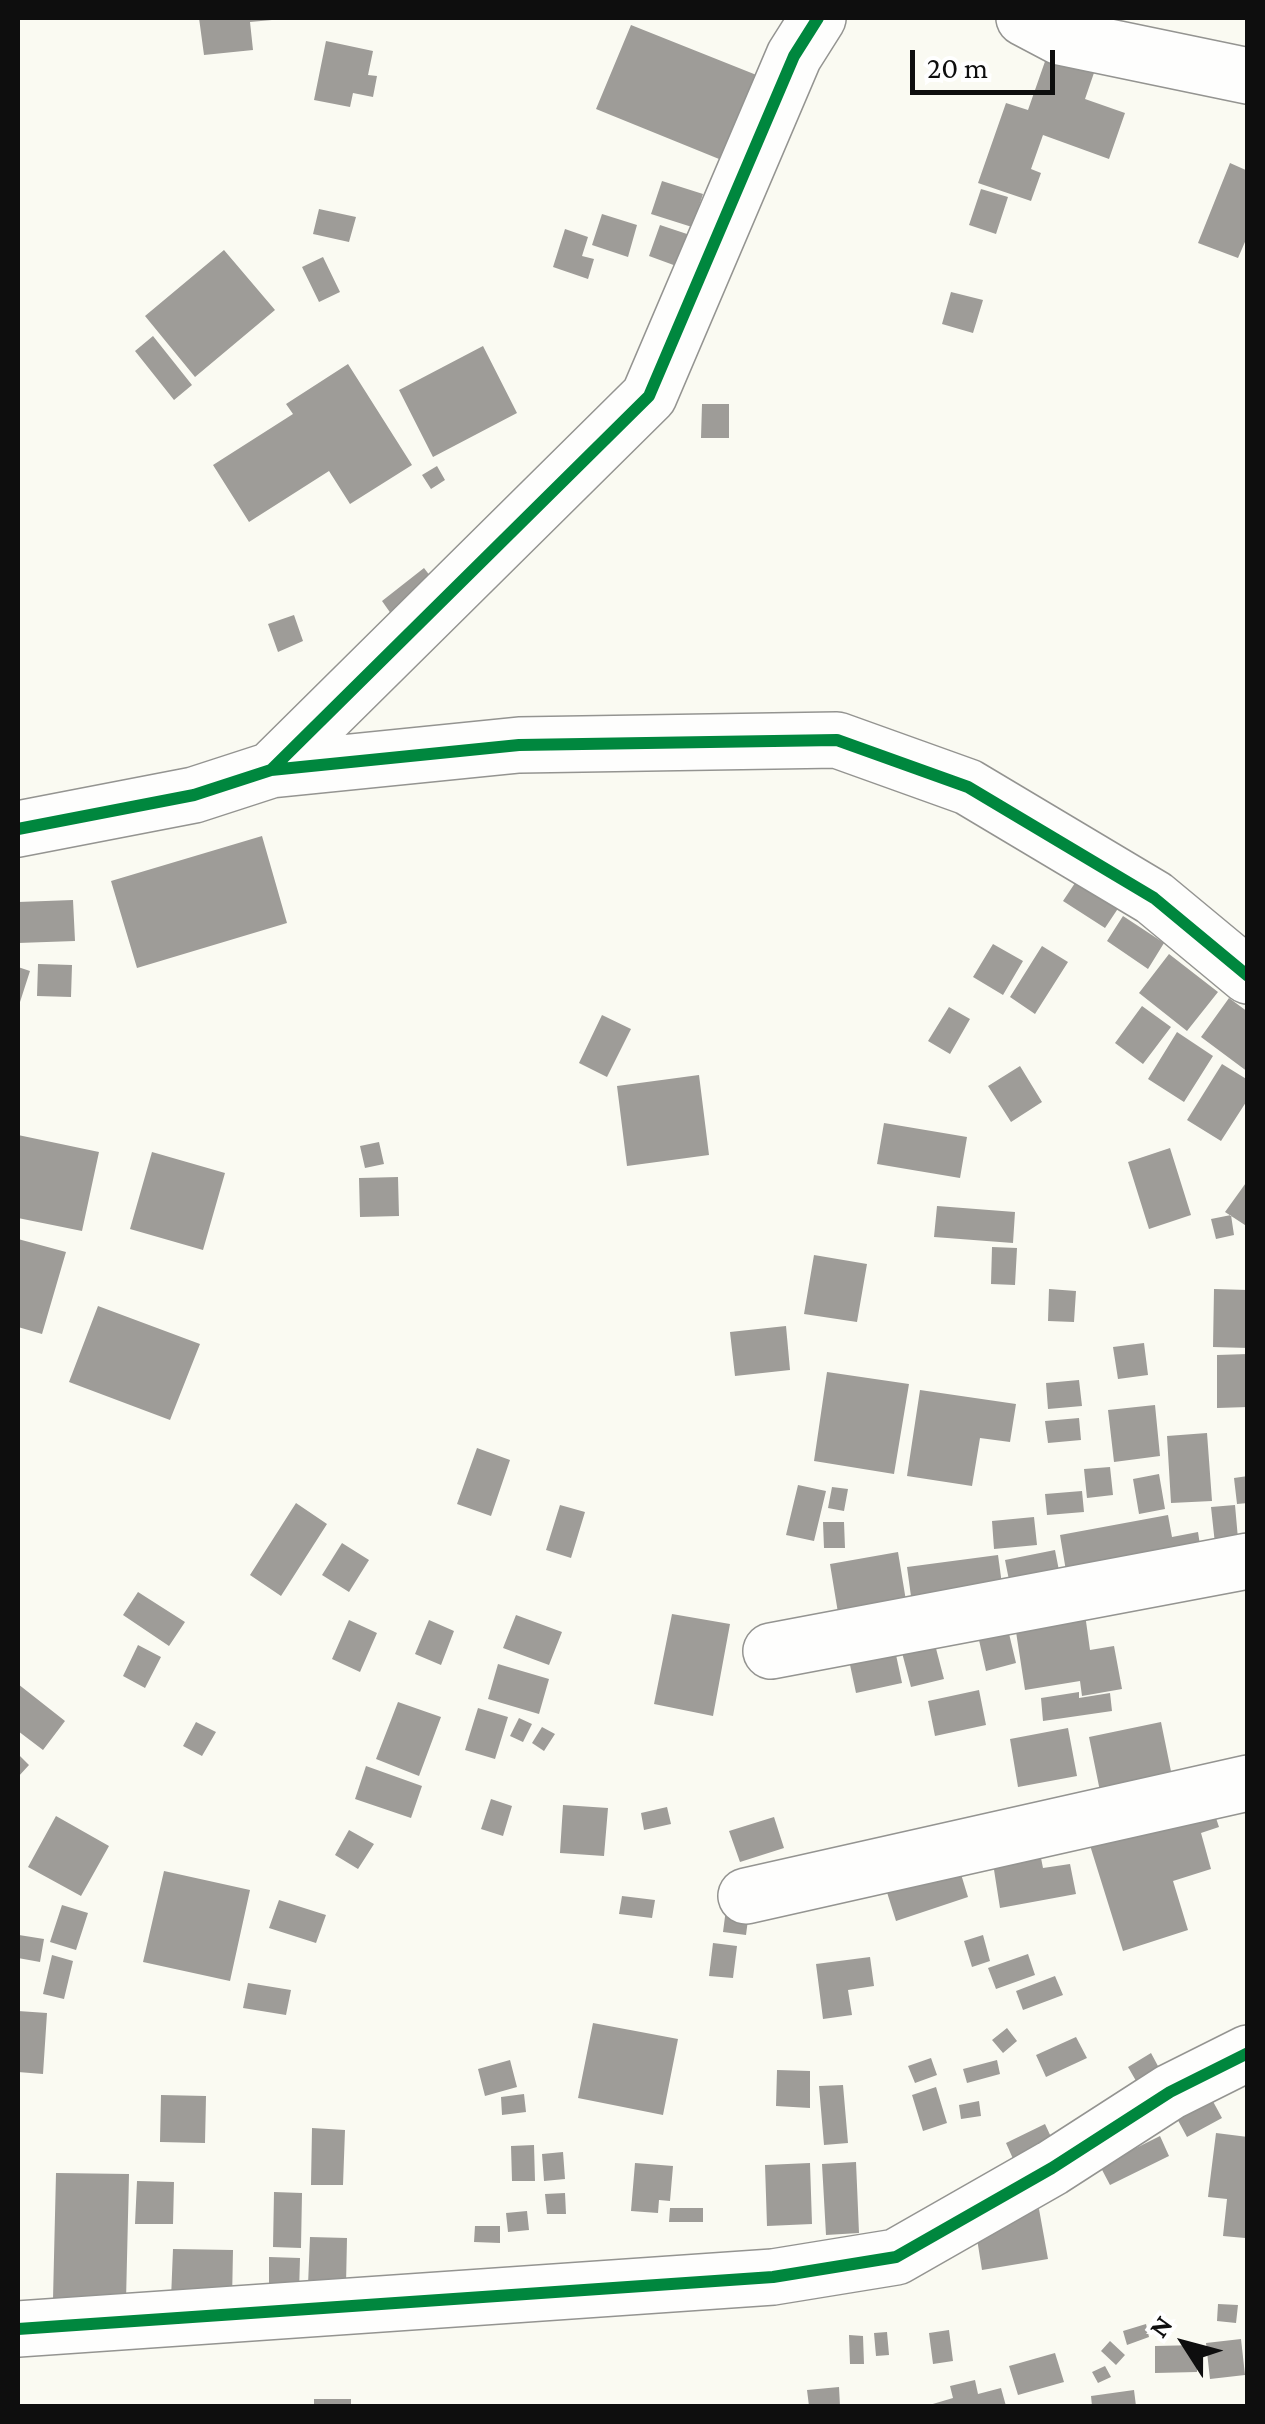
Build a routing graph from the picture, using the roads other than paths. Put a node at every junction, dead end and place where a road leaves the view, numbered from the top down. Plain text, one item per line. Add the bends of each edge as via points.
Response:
1 (818, 18) edge
2 (1024, 18) edge
3 (1248, 76) edge
4 (271, 770) junction
5 (18, 829) edge
6 (1248, 976) edge
7 (1248, 1562) edge
8 (771, 1651) dead end
9 (1248, 1782) edge
10 (746, 1896) dead end
11 (1248, 2053) edge
12 (18, 2329) edge

1 - 4 street via 794,56 649,396
2 - 3 street via 1060,37
4 - 5 street via 194,795
4 - 6 street via 519,745 837,740 968,787 1154,898
7 - 8 street
9 - 10 street
11 - 12 street via 1170,2092 896,2257 773,2277

